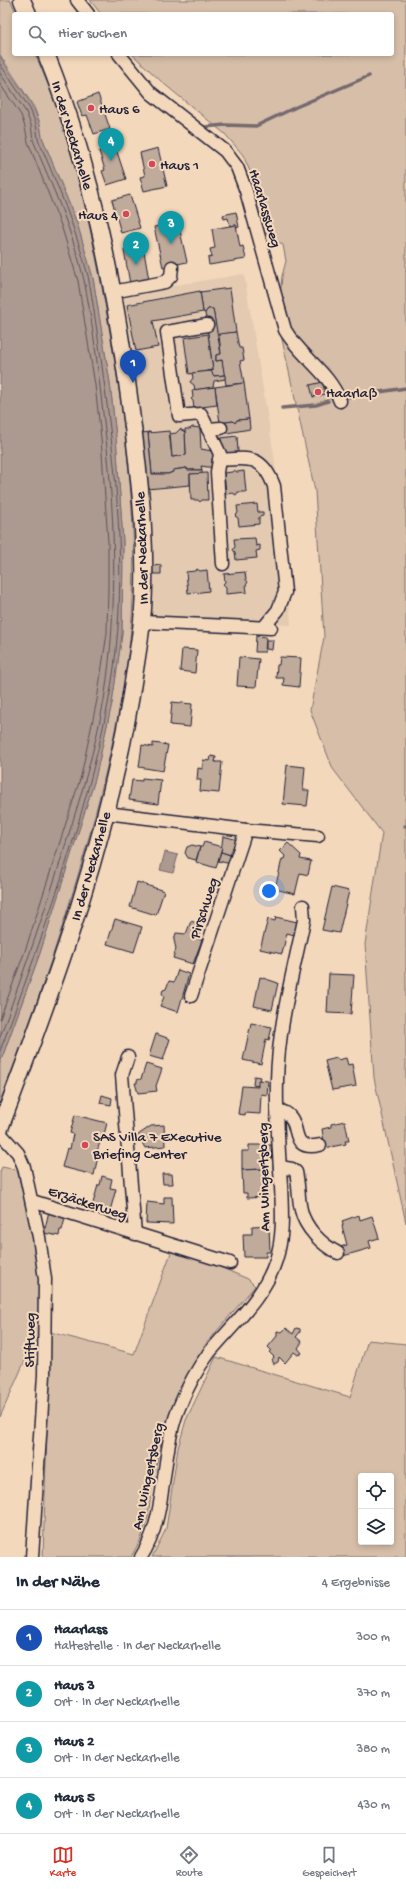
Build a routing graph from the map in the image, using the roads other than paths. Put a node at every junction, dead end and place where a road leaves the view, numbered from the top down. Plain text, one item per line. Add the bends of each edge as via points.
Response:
1 (22, 0) edge
2 (77, 0) edge
3 (27, 12) edge
4 (86, 12) edge
5 (47, 56) edge
6 (121, 56) edge
7 (172, 267) dead end
8 (112, 292) junction
9 (207, 325) dead end
10 (340, 401) dead end
11 (221, 428) dead end
12 (208, 429) junction
13 (219, 460) junction
14 (223, 564) dead end
15 (142, 622) junction
16 (106, 813) junction
17 (246, 830) junction
18 (318, 836) dead end
19 (302, 906) dead end
20 (191, 996) dead end
21 (128, 1057) dead end
22 (277, 1110) junction
23 (0, 1128) edge
24 (0, 1133) edge
25 (320, 1145) dead end
26 (280, 1167) junction
27 (32, 1201) junction
28 (135, 1234) junction
29 (338, 1253) dead end
30 (230, 1263) dead end
31 (32, 1557) edge
32 (141, 1557) edge

1 - 3 main road
2 - 4 street
5 - 8 main road, In der Neckarhelle via 82,159
6 - 10 street, Haarlassweg via 151,93 211,139 232,159 246,190 285,330 332,384
7 - 8 street via 171,276 165,282
8 - 15 main road, In der Neckarhelle via 125,368 144,540
9 - 12 street via 167,332 179,416 201,414
11 - 12 street
12 - 13 street via 220,454
13 - 14 street via 217,472
13 - 15 street via 250,458 270,475 274,486 285,592 278,610 269,628
15 - 16 main road, In der Neckarhelle via 124,737
16 - 17 street
16 - 23 main road, In der Neckarhelle via 55,980
17 - 18 street
17 - 20 street, Pirschweg
19 - 22 street, Am Wingertsberg via 304,920 279,1045
21 - 28 street, Erzäckerweg via 122,1075
22 - 25 street via 289,1114 293,1119 299,1141 308,1146
22 - 26 street, Am Wingertsberg
24 - 27 street, Stiftweg via 18,1153
26 - 29 street via 296,1172 301,1210 305,1220 320,1239
26 - 32 street, Am Wingertsberg via 282,1230 274,1267 261,1292 208,1354 182,1403 172,1430 154,1528
27 - 28 street, Erzäckerweg
27 - 31 street, Stiftweg via 45,1279 46,1313 43,1406
28 - 30 street, Erzäckerweg

